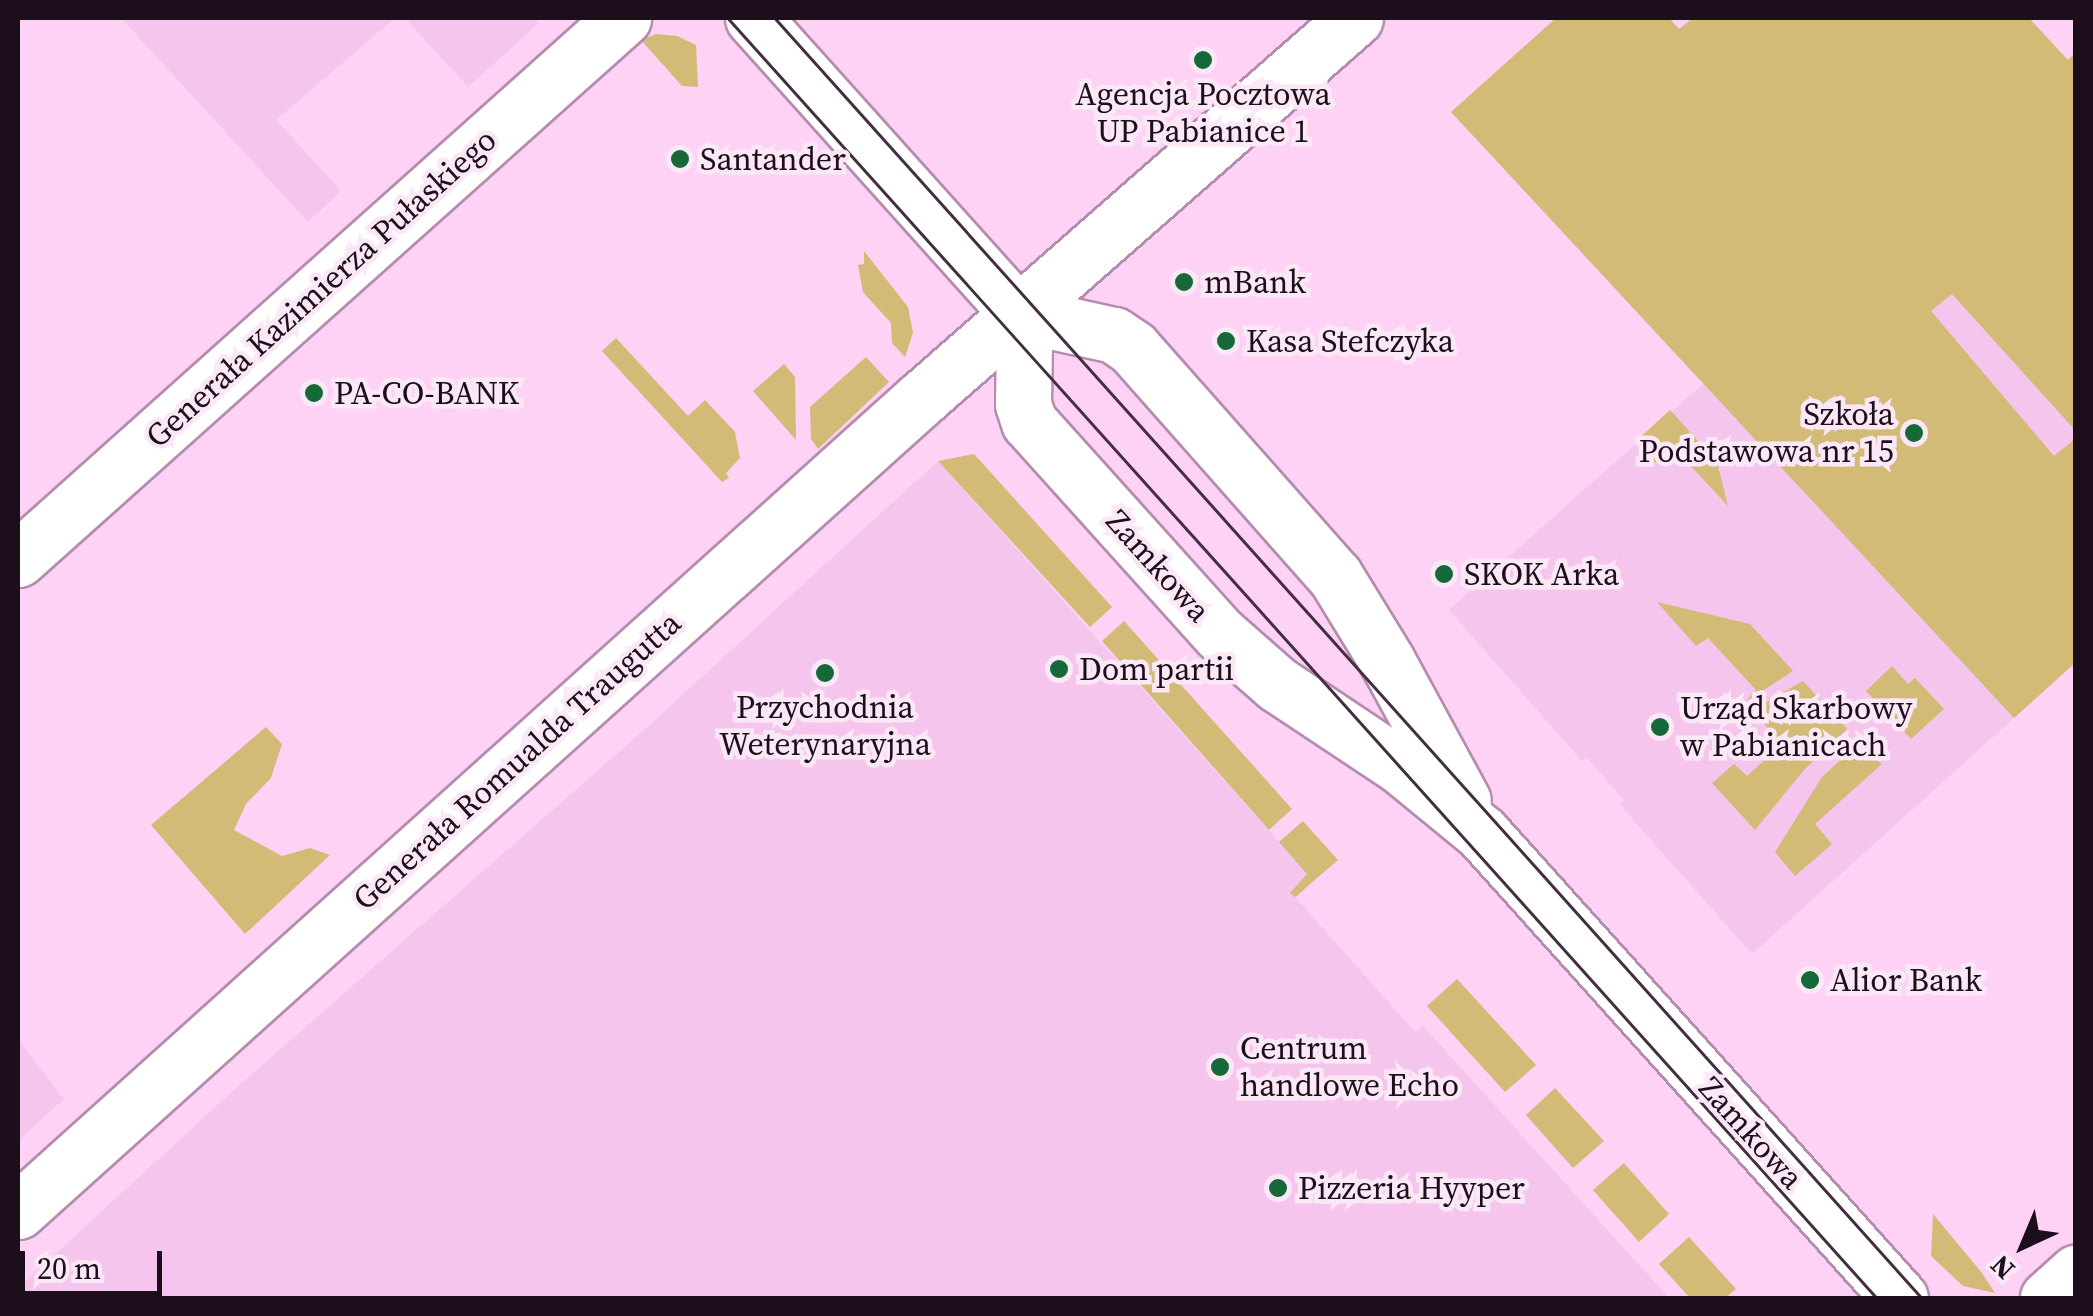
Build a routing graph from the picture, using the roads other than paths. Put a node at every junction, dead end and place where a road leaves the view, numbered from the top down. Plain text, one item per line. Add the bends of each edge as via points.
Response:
1 (623, 18) edge
2 (754, 18) edge
3 (1354, 18) edge
4 (1018, 314) junction
5 (18, 558) edge
6 (1482, 833) junction
7 (18, 1211) edge
8 (2076, 1273) edge
9 (1900, 1298) edge
10 (2048, 1298) edge

1 - 5 street, Generała Kazimierza Pułaskiego
2 - 4 street
3 - 4 street, Generała Romualda Traugutta
4 - 6 street, Zamkowa via 1114,335 1133,348 1240,467 1355,604
4 - 6 street, Zamkowa via 1029,422 1220,634 1277,684 1399,765
4 - 7 street, Generała Romualda Traugutta
6 - 9 street, Zamkowa
8 - 10 street

